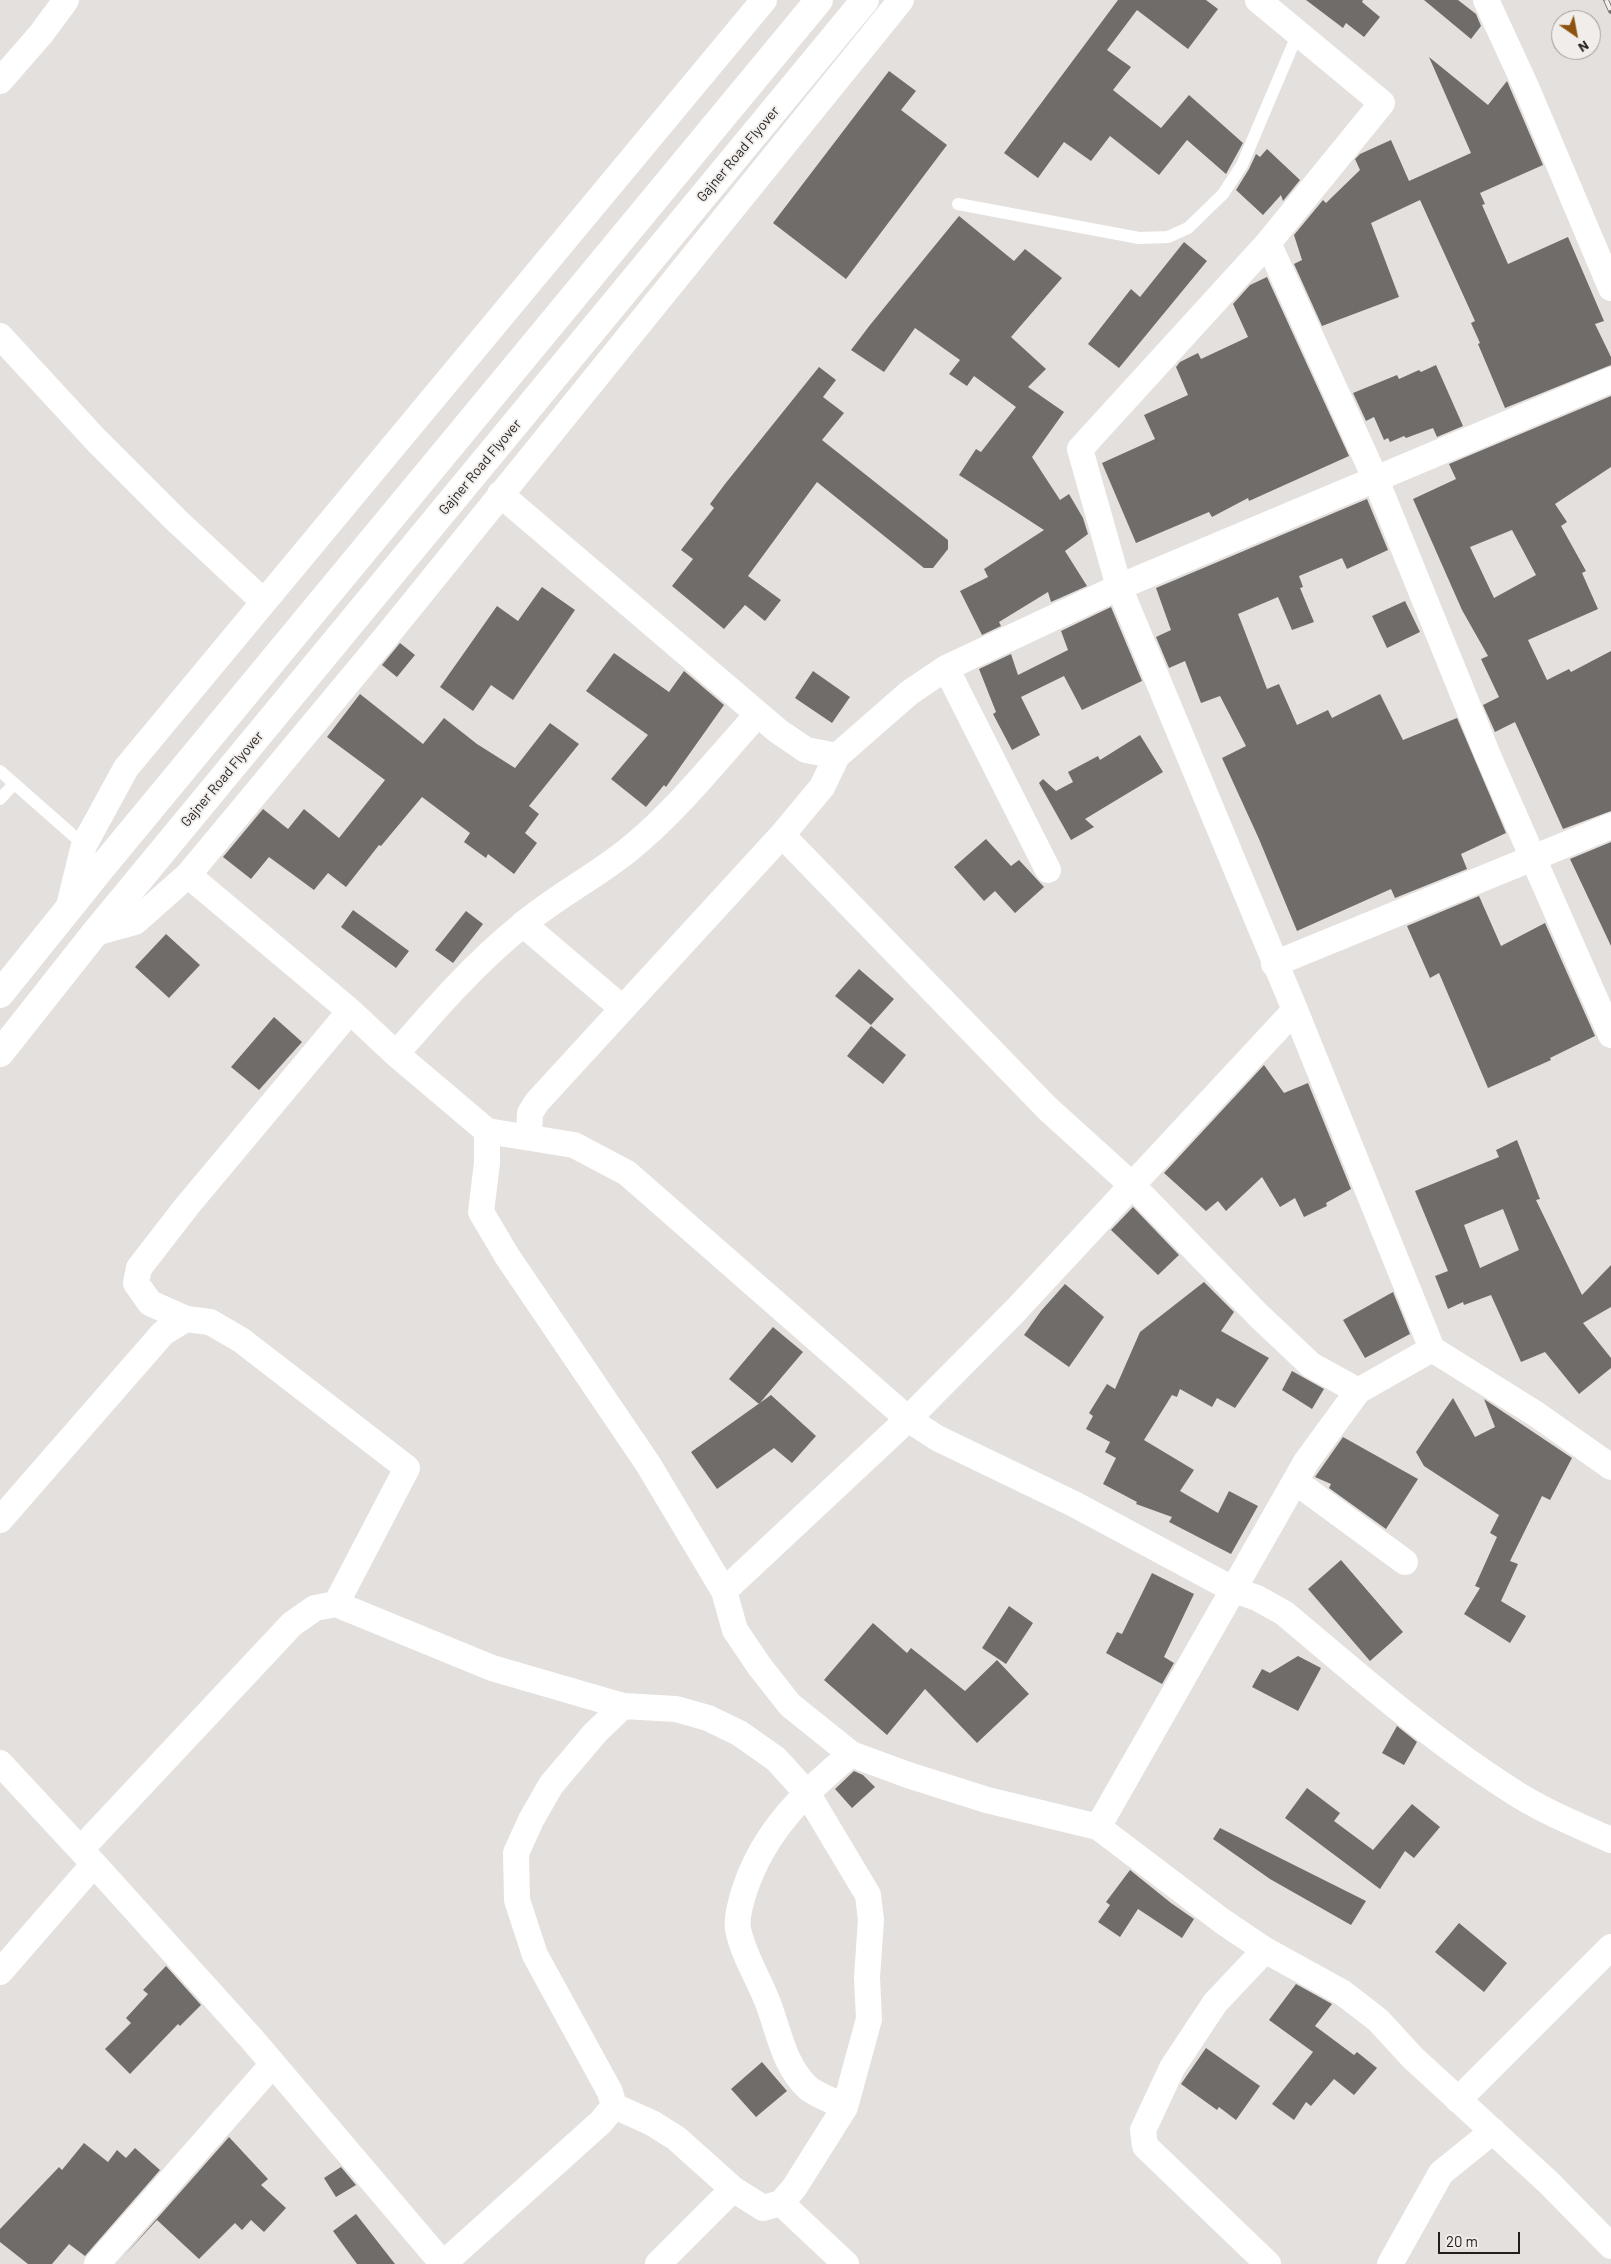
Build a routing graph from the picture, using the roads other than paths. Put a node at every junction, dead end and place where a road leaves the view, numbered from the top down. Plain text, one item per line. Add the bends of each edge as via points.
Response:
1 (764, 0) edge
2 (819, 0) edge
3 (865, 0) edge
4 (901, 0) edge
5 (1258, 0) edge
6 (1486, 0) edge
7 (62, 2) edge
8 (1298, 33) junction
9 (0, 81) edge
10 (958, 204) dead end
11 (1268, 243) junction
12 (1611, 288) edge
13 (0, 336) edge
14 (1611, 380) edge
15 (1376, 480) junction
16 (500, 494) junction
17 (1119, 587) junction
18 (264, 602) junction
19 (946, 668) junction
20 (758, 714) junction
21 (837, 756) junction
22 (0, 771) edge
23 (14, 784) junction
24 (0, 799) edge
25 (1611, 826) edge
26 (782, 835) junction
27 (84, 845) junction
28 (1532, 858) junction
29 (1048, 870) dead end
30 (188, 875) junction
31 (68, 910) junction
32 (523, 924) junction
33 (95, 933) junction
34 (1274, 964) junction
35 (0, 994) edge
36 (622, 1008) junction
37 (1295, 1010) junction
38 (350, 1011) junction
39 (1611, 1035) edge
40 (0, 1053) edge
41 (396, 1054) junction
42 (486, 1131) junction
43 (528, 1137) junction
44 (1133, 1186) junction
45 (186, 1319) junction
46 (1432, 1350) junction
47 (1358, 1391) junction
48 (908, 1418) junction
49 (1611, 1467) edge
50 (1296, 1482) junction
51 (0, 1520) edge
52 (1405, 1562) dead end
53 (1234, 1590) junction
54 (724, 1591) junction
55 (336, 1604) junction
56 (623, 1706) junction
57 (851, 1754) junction
58 (0, 1763) edge
59 (807, 1793) junction
60 (1098, 1827) junction
61 (1611, 1840) edge
62 (88, 1856) junction
63 (1611, 1947) edge
64 (1265, 1950) junction
65 (0, 1972) edge
66 (273, 2064) junction
67 (1458, 2100) junction
68 (614, 2106) junction
69 (845, 2107) junction
70 (1493, 2132) junction
71 (733, 2189) junction
72 (781, 2203) junction
73 (1611, 2246) edge
74 (97, 2264) edge
75 (443, 2264) edge
76 (658, 2264) edge
77 (846, 2264) edge
78 (1268, 2264) edge
79 (1390, 2264) edge

1 - 18 street
2 - 31 main road
3 - 33 main road, Gajner Road Flyover
4 - 16 street
5 - 8 street
6 - 12 street
7 - 9 street via 41,34
8 - 10 lane via 1242,165 1223,194 1188,228 1168,237 1139,238
8 - 11 street via 1382,103
11 - 15 street
11 - 17 street via 1080,448
13 - 18 street via 96,440
14 - 15 street
15 - 17 street
15 - 28 street
16 - 20 street
16 - 30 street
17 - 19 street
17 - 34 street
18 - 27 street via 126,768
19 - 21 street via 909,693
19 - 29 street
20 - 21 street via 806,750
20 - 32 street via 668,813 627,851
21 - 26 street via 822,787
22 - 23 lane
23 - 24 lane
23 - 27 lane
25 - 28 street
26 - 36 street
26 - 44 street via 1048,1109
27 - 31 street
28 - 34 street
28 - 39 street
30 - 33 street via 135,922
30 - 38 street
31 - 35 main road
32 - 36 street
32 - 41 street via 465,976
33 - 40 main road, Gajner Road Flyover
34 - 37 street
36 - 43 street via 537,1102 530,1113
37 - 44 street
37 - 46 street
38 - 41 street
38 - 45 street via 138,1268 136,1283 150,1303
41 - 42 street
42 - 43 street
42 - 54 street via 487,1163 482,1212 507,1256 648,1464
43 - 48 street via 574,1145 627,1173
44 - 47 street via 1311,1365
44 - 48 street
45 - 51 street via 163,1333
45 - 55 street via 210,1322 241,1340 407,1468
46 - 47 street
46 - 49 street via 1536,1414
47 - 50 street via 1306,1462
48 - 53 street via 938,1438 1074,1504
48 - 54 street
50 - 52 street
50 - 53 street
53 - 60 street
53 - 61 street via 1284,1613 1448,1748 1510,1791
54 - 57 street via 735,1630 760,1667 790,1705
55 - 56 street via 492,1668
55 - 62 street via 315,1608 292,1624
56 - 59 street via 676,1709 708,1718 740,1733 776,1759
56 - 68 street via 595,1733 551,1785 516,1853 517,1900 535,1954 610,2092
57 - 59 street
57 - 60 street via 987,1800
58 - 62 street
59 - 69 street via 868,1895 871,1920 867,1977 869,2019
59 - 69 street via 778,1825 753,1864 740,1903 738,1928 787,2058 809,2088
60 - 64 street
62 - 65 street
62 - 66 street
63 - 67 street
64 - 67 street via 1344,1993 1378,2020
64 - 78 street via 1215,2003 1172,2068 1143,2130 1145,2146
66 - 74 street
66 - 75 street
67 - 70 street
68 - 71 street via 676,2138
68 - 75 street via 601,2122
69 - 72 street
70 - 73 street
70 - 79 street via 1441,2172
71 - 72 street via 763,2208
71 - 76 street
72 - 77 street

